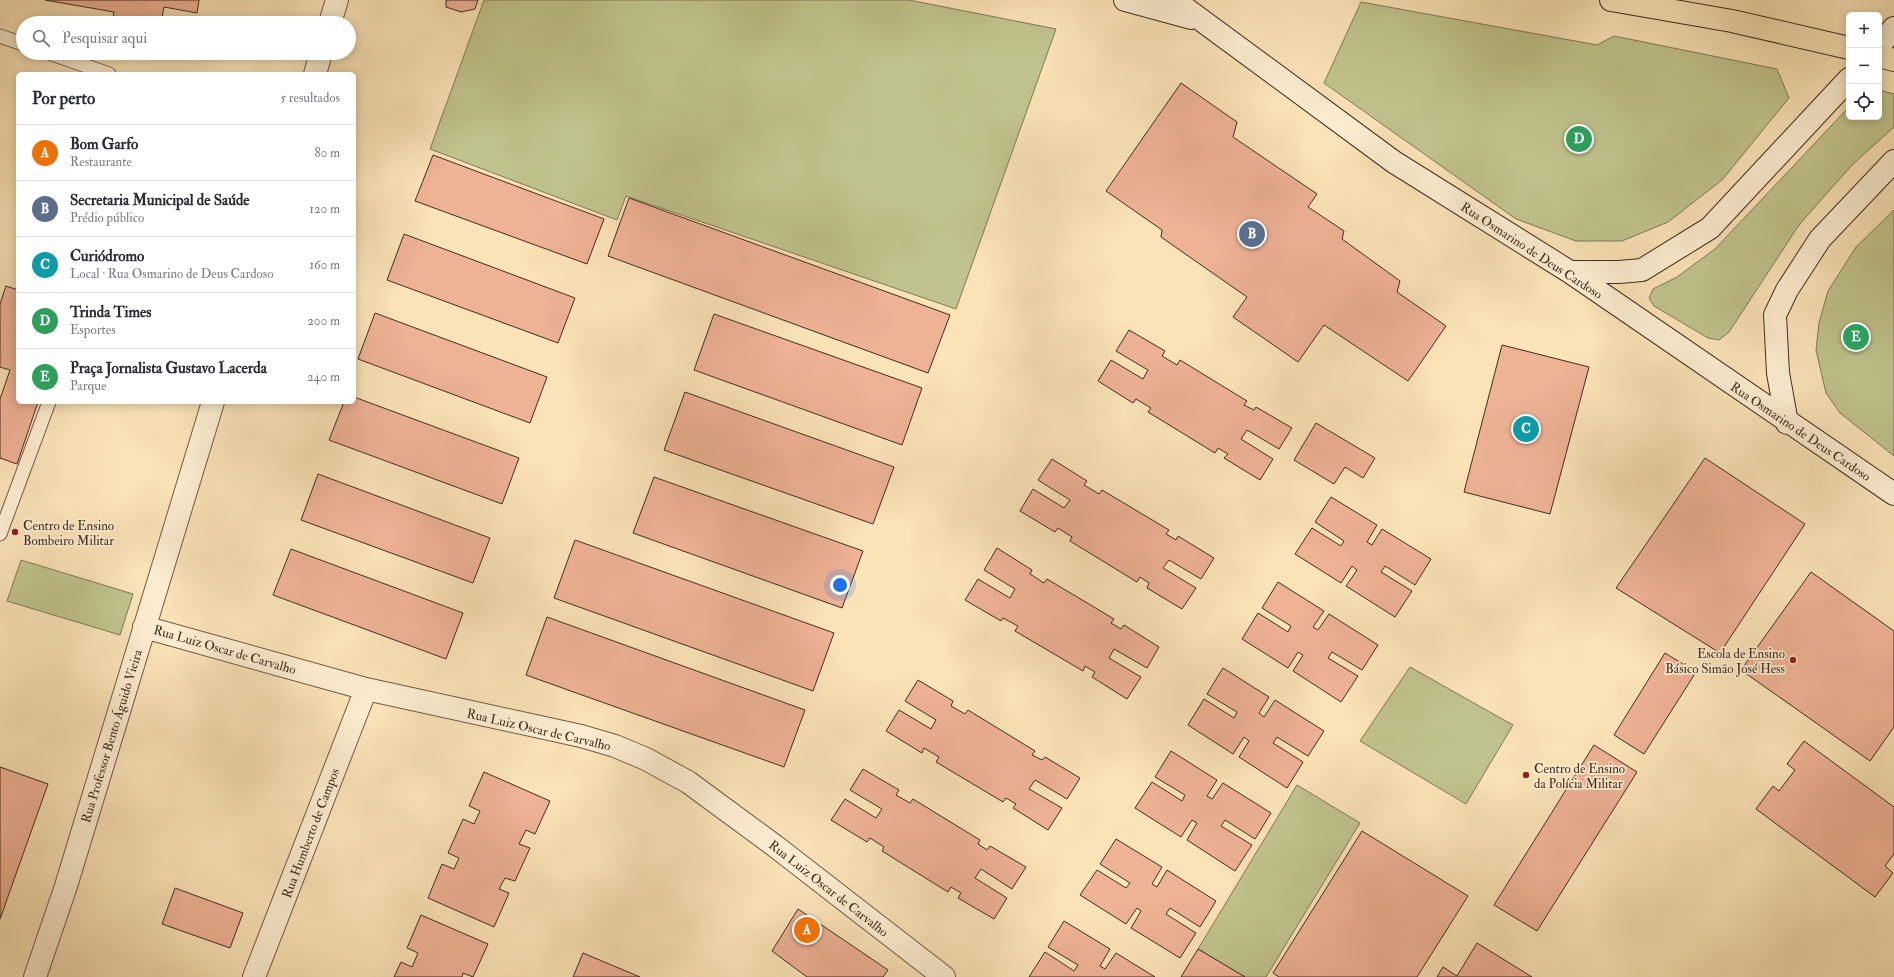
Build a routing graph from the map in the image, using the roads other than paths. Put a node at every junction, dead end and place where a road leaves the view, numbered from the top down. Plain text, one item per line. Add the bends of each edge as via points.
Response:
1 (337, 0) edge
2 (1124, 0) edge
3 (1174, 0) edge
4 (1611, 0) edge
5 (332, 16) edge
6 (1202, 21) junction
7 (1894, 28) edge
8 (0, 36) edge
9 (16, 42) edge
10 (1882, 42) edge
11 (1846, 47) edge
12 (1882, 57) edge
13 (69, 60) edge
14 (319, 60) edge
15 (1894, 60) edge
16 (104, 72) edge
17 (315, 72) edge
18 (1846, 82) edge
19 (1894, 161) edge
20 (1570, 272) junction
21 (48, 404) edge
22 (212, 404) edge
23 (1787, 422) junction
24 (1894, 494) edge
25 (0, 534) edge
26 (144, 627) junction
27 (366, 689) junction
28 (936, 975) edge
29 (35, 977) edge
30 (254, 977) edge

1 - 5 street
2 - 6 street
3 - 6 street, Rua Osmarino de Deus Cardoso
4 - 11 main road via 1732,21
6 - 20 street, Rua Osmarino de Deus Cardoso via 1394,162
7 - 10 street
8 - 9 lane
12 - 15 main road
13 - 16 lane
14 - 17 street
18 - 20 street via 1710,228 1642,270
19 - 23 street via 1820,239 1787,290 1775,315 1778,373
20 - 23 street, Rua Osmarino de Deus Cardoso
21 - 25 lane
22 - 26 street, Rua Professor Bento Águido Vieira
23 - 24 street, Rua Osmarino de Deus Cardoso
26 - 27 street, Rua Luiz Oscar de Carvalho
26 - 29 street, Rua Professor Bento Águido Vieira via 66,886
27 - 28 street, Rua Luiz Oscar de Carvalho via 580,736 615,746 646,759 688,782 750,828
27 - 30 street, Rua Humberto de Campos

